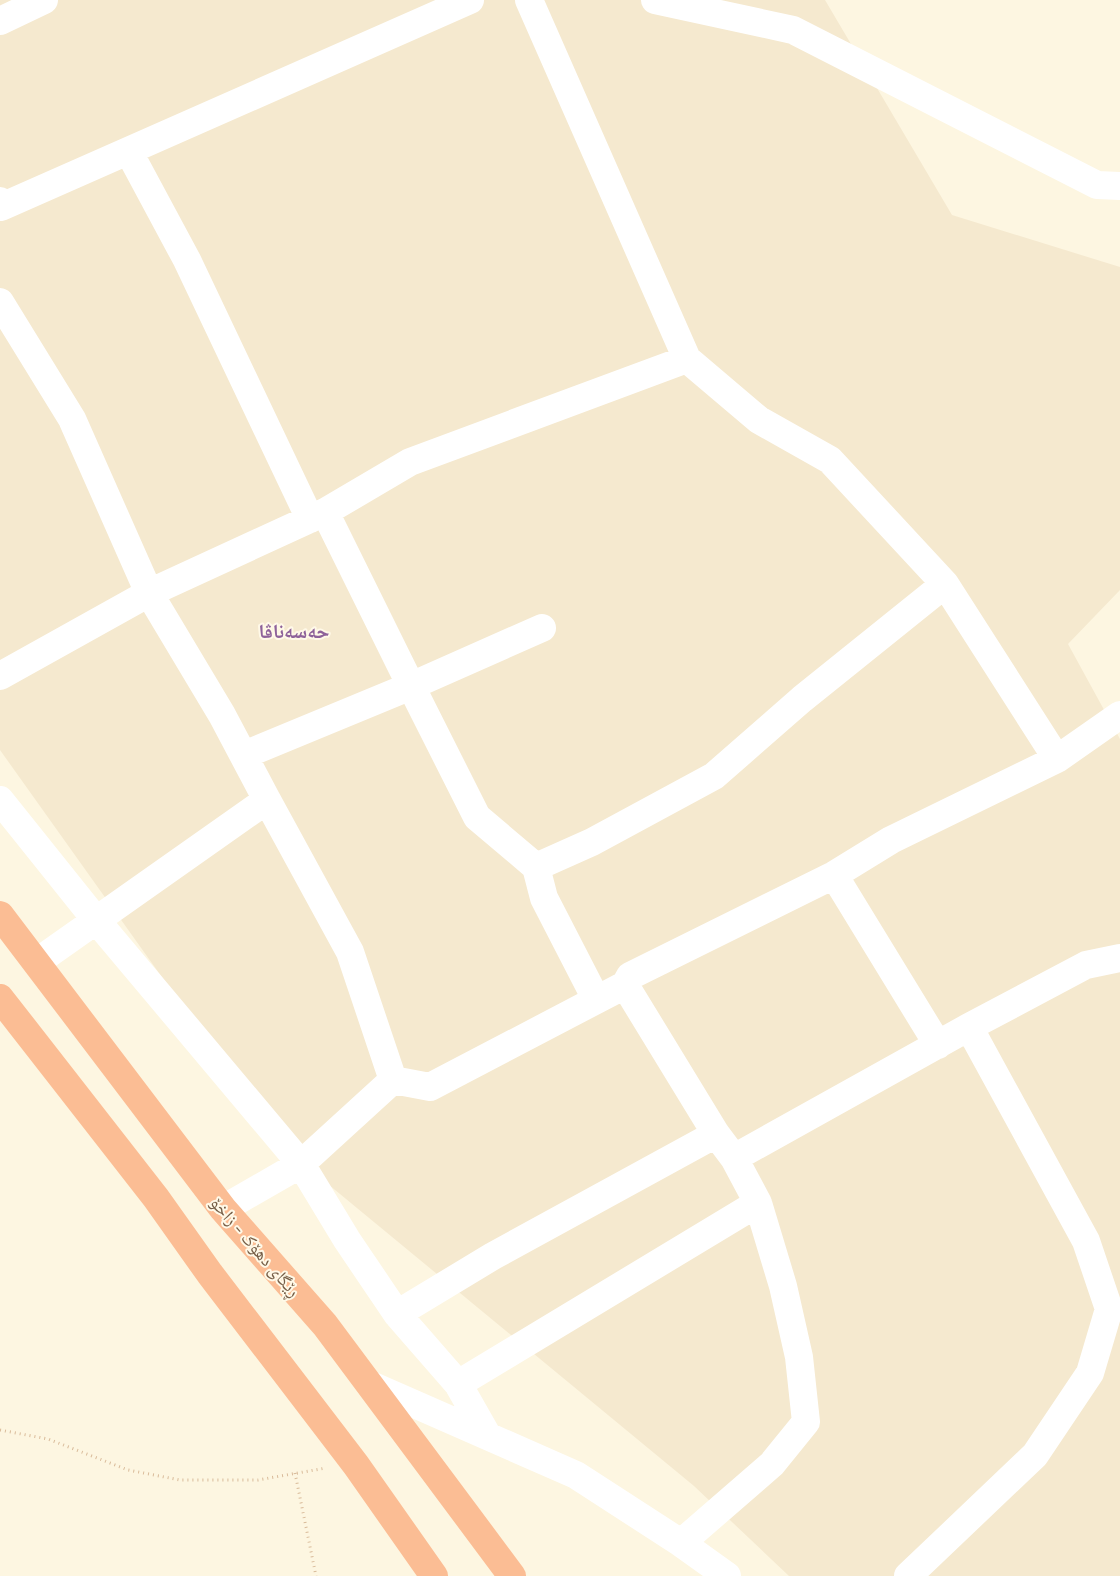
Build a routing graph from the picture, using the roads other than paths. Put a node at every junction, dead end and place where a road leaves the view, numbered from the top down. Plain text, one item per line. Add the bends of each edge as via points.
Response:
1 (44, 0) edge
2 (470, 0) edge
3 (529, 0) edge
4 (655, 0) edge
5 (0, 21) edge
6 (129, 152) junction
7 (1120, 186) edge
8 (0, 205) edge
9 (0, 302) edge
10 (686, 359) junction
11 (318, 516) junction
12 (945, 584) junction
13 (149, 593) junction
14 (542, 628) dead end
15 (0, 676) edge
16 (410, 686) junction
17 (1120, 715) edge
18 (244, 755) junction
19 (1056, 759) junction
20 (0, 800) edge
21 (267, 800) junction
22 (536, 867) junction
23 (834, 876) junction
24 (0, 915) edge
25 (96, 920) junction
26 (1120, 958) edge
27 (37, 962) junction
28 (625, 985) junction
29 (0, 998) edge
30 (596, 999) junction
31 (969, 1027) junction
32 (938, 1045) junction
33 (393, 1080) junction
34 (716, 1134) junction
35 (734, 1158) junction
36 (301, 1164) junction
37 (758, 1203) junction
38 (222, 1209) junction
39 (397, 1314) junction
40 (458, 1384) junction
41 (371, 1385) junction
42 (487, 1436) junction
43 (681, 1543) junction
44 (434, 1576) edge
45 (512, 1576) edge
46 (727, 1576) edge
47 (908, 1576) edge

1 - 5 street
2 - 6 street
3 - 10 street
4 - 7 street via 793,30 1097,184
6 - 8 street
6 - 11 street
9 - 13 street via 72,419
10 - 11 street via 410,462
10 - 12 street via 759,420 830,460
11 - 13 street
11 - 16 street
12 - 19 street
12 - 22 street via 802,699 714,776 592,842
13 - 15 street
13 - 18 street
14 - 16 street
16 - 18 street
16 - 22 street via 477,817
17 - 19 street
18 - 21 street
19 - 23 street via 891,840
20 - 25 street
21 - 25 street
21 - 33 street via 350,952
22 - 30 street via 544,898
23 - 28 street via 630,976
23 - 32 street
24 - 27 highway, ڕێگای دهۆک - زاخۆ
25 - 27 street
25 - 36 street
26 - 31 street via 1086,965
27 - 38 highway, ڕێگای دهۆک - زاخۆ
28 - 30 street
28 - 34 street
29 - 44 highway via 156,1198 356,1465
30 - 33 street via 430,1087
31 - 32 street
31 - 47 street via 1086,1241 1109,1310 1090,1373 1034,1456
32 - 35 street
33 - 36 street
34 - 35 street
34 - 39 street via 493,1256
35 - 37 street
36 - 38 street
36 - 39 street
37 - 40 street
37 - 43 street via 783,1286 799,1357 806,1422 772,1464
38 - 41 highway, ڕێگای دهۆک - زاخۆ via 325,1325
39 - 40 street
40 - 42 street
41 - 42 street
41 - 45 highway, ڕێگای دهۆک - زاخۆ
42 - 43 street via 576,1475
43 - 46 street

